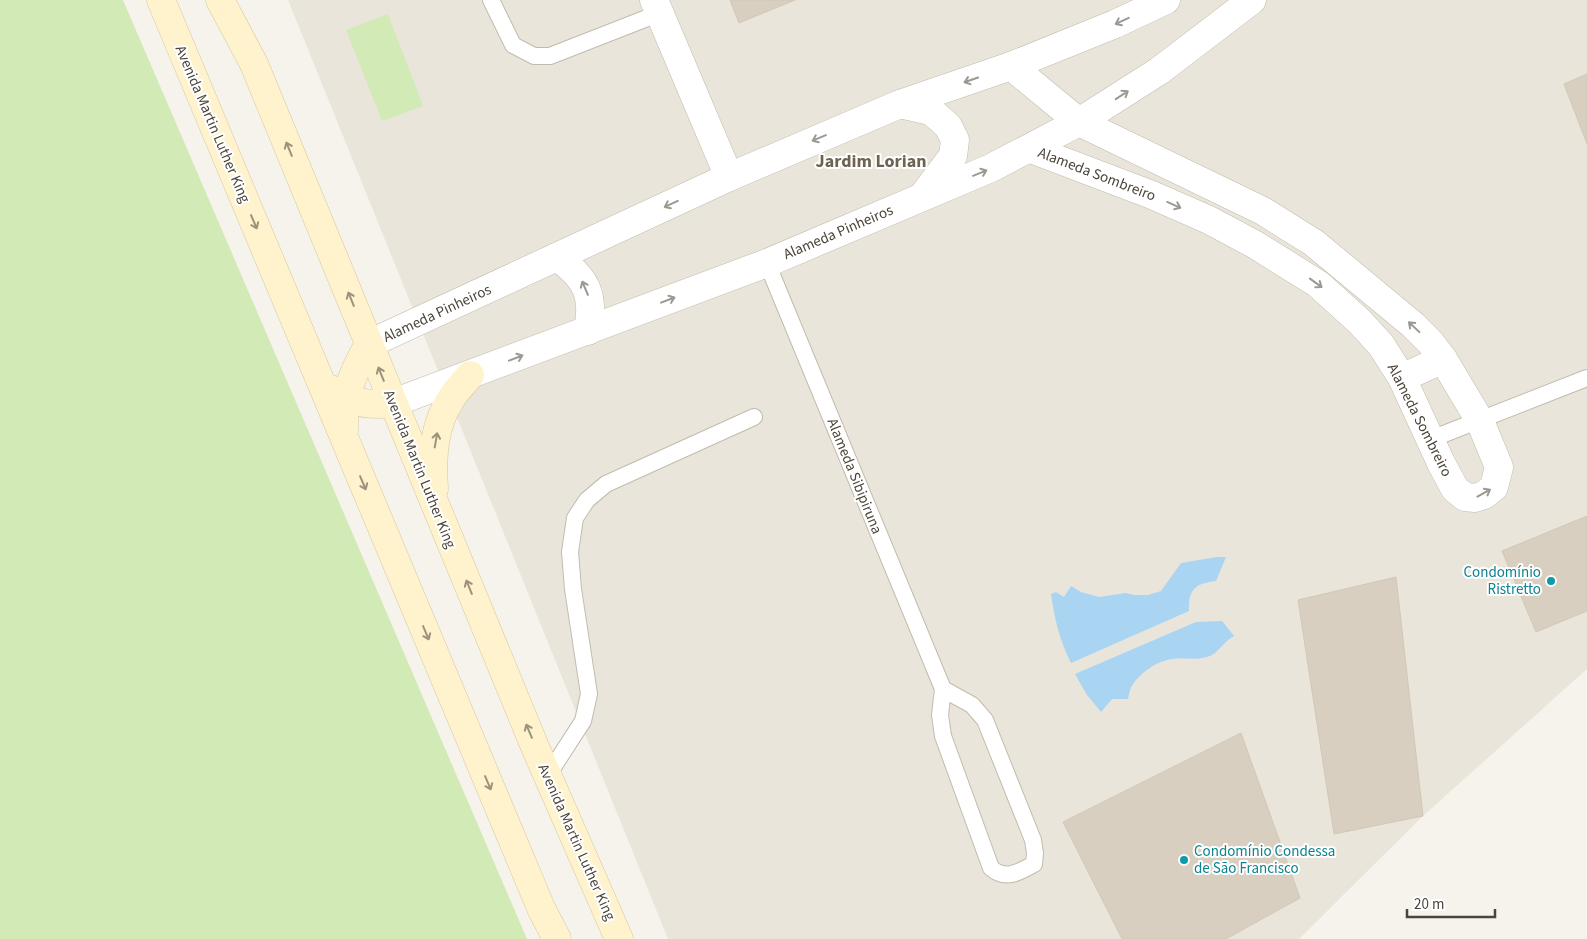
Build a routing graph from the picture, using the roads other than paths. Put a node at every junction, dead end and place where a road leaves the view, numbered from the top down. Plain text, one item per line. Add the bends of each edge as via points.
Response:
1 (161, 0) edge
2 (220, 0) edge
3 (491, 0) edge
4 (1166, 0) edge
5 (1252, 0) edge
6 (657, 7) edge
7 (1011, 66) junction
8 (900, 104) junction
9 (1080, 122) junction
10 (1031, 149) junction
11 (729, 177) junction
12 (922, 196) junction
13 (556, 257) junction
14 (767, 263) junction
15 (588, 331) junction
16 (369, 344) junction
17 (1443, 359) junction
18 (470, 375) junction
19 (319, 378) junction
20 (1402, 378) junction
21 (1587, 378) edge
22 (345, 397) junction
23 (393, 403) junction
24 (754, 417) dead end
25 (1480, 421) junction
26 (344, 438) junction
27 (1431, 439) junction
28 (436, 506) junction
29 (943, 689) junction
30 (548, 775) junction
31 (599, 891) junction
32 (558, 937) edge
33 (598, 939) edge
34 (619, 939) edge

1 -> 19 main road, Avenida Martin Luther King
16 -> 2 main road, Avenida Martin Luther King via 254,64
3 - 6 lane via 513,45 534,56 550,56
4 -> 7 street, Alameda Pinheiros
9 -> 5 street, Alameda Pinheiros via 1159,71
6 - 11 street
7 -> 8 street, Alameda Pinheiros
7 - 9 street, Alameda Sombreiro
8 -> 11 street, Alameda Pinheiros
8 - 12 street via 931,111 948,126 955,140 953,156
9 - 10 street, Alameda Pinheiros
17 -> 9 street, Alameda Sombreiro via 1413,325 1314,243 1263,211
12 -> 10 street, Alameda Pinheiros
10 -> 20 street, Alameda Sombreiro via 1209,220 1297,270 1360,322 1381,345
11 -> 13 street, Alameda Pinheiros
12 - 14 street, Alameda Pinheiros
15 -> 13 street via 591,313 587,288 574,270
13 - 16 street, Alameda Pinheiros
15 -> 14 street, Alameda Pinheiros
14 - 29 lane, Alameda Sibipiruna
18 -> 15 street, Alameda Pinheiros
16 - 22 main road via 350,379
23 -> 16 main road, Avenida Martin Luther King
17 - 20 street
17 - 25 street, Alameda Sombreiro
18 - 23 street, Alameda Pinheiros
28 -> 18 main road via 434,441 450,399
19 - 22 main road
19 - 26 main road, Avenida Martin Luther King
20 - 27 street, Alameda Sombreiro
21 - 25 lane
22 - 23 main road via 361,404
22 - 26 main road
23 - 28 main road, Avenida Martin Luther King
24 - 30 lane via 606,484 587,500 575,518 570,552 589,694 583,721
25 - 27 lane
27 -> 25 street, Alameda Sombreiro via 1455,489 1465,497 1484,495 1494,487 1499,467
26 -> 32 main road, Avenida Martin Luther King via 537,899
30 -> 28 main road, Avenida Martin Luther King
29 - 29 lane via 940,715 943,736 991,868 1004,876 1024,869 1034,864 1033,840 985,720 972,705
30 - 31 main road, Avenida Martin Luther King
31 - 33 main road via 602,924
31 - 34 main road, Avenida Martin Luther King

